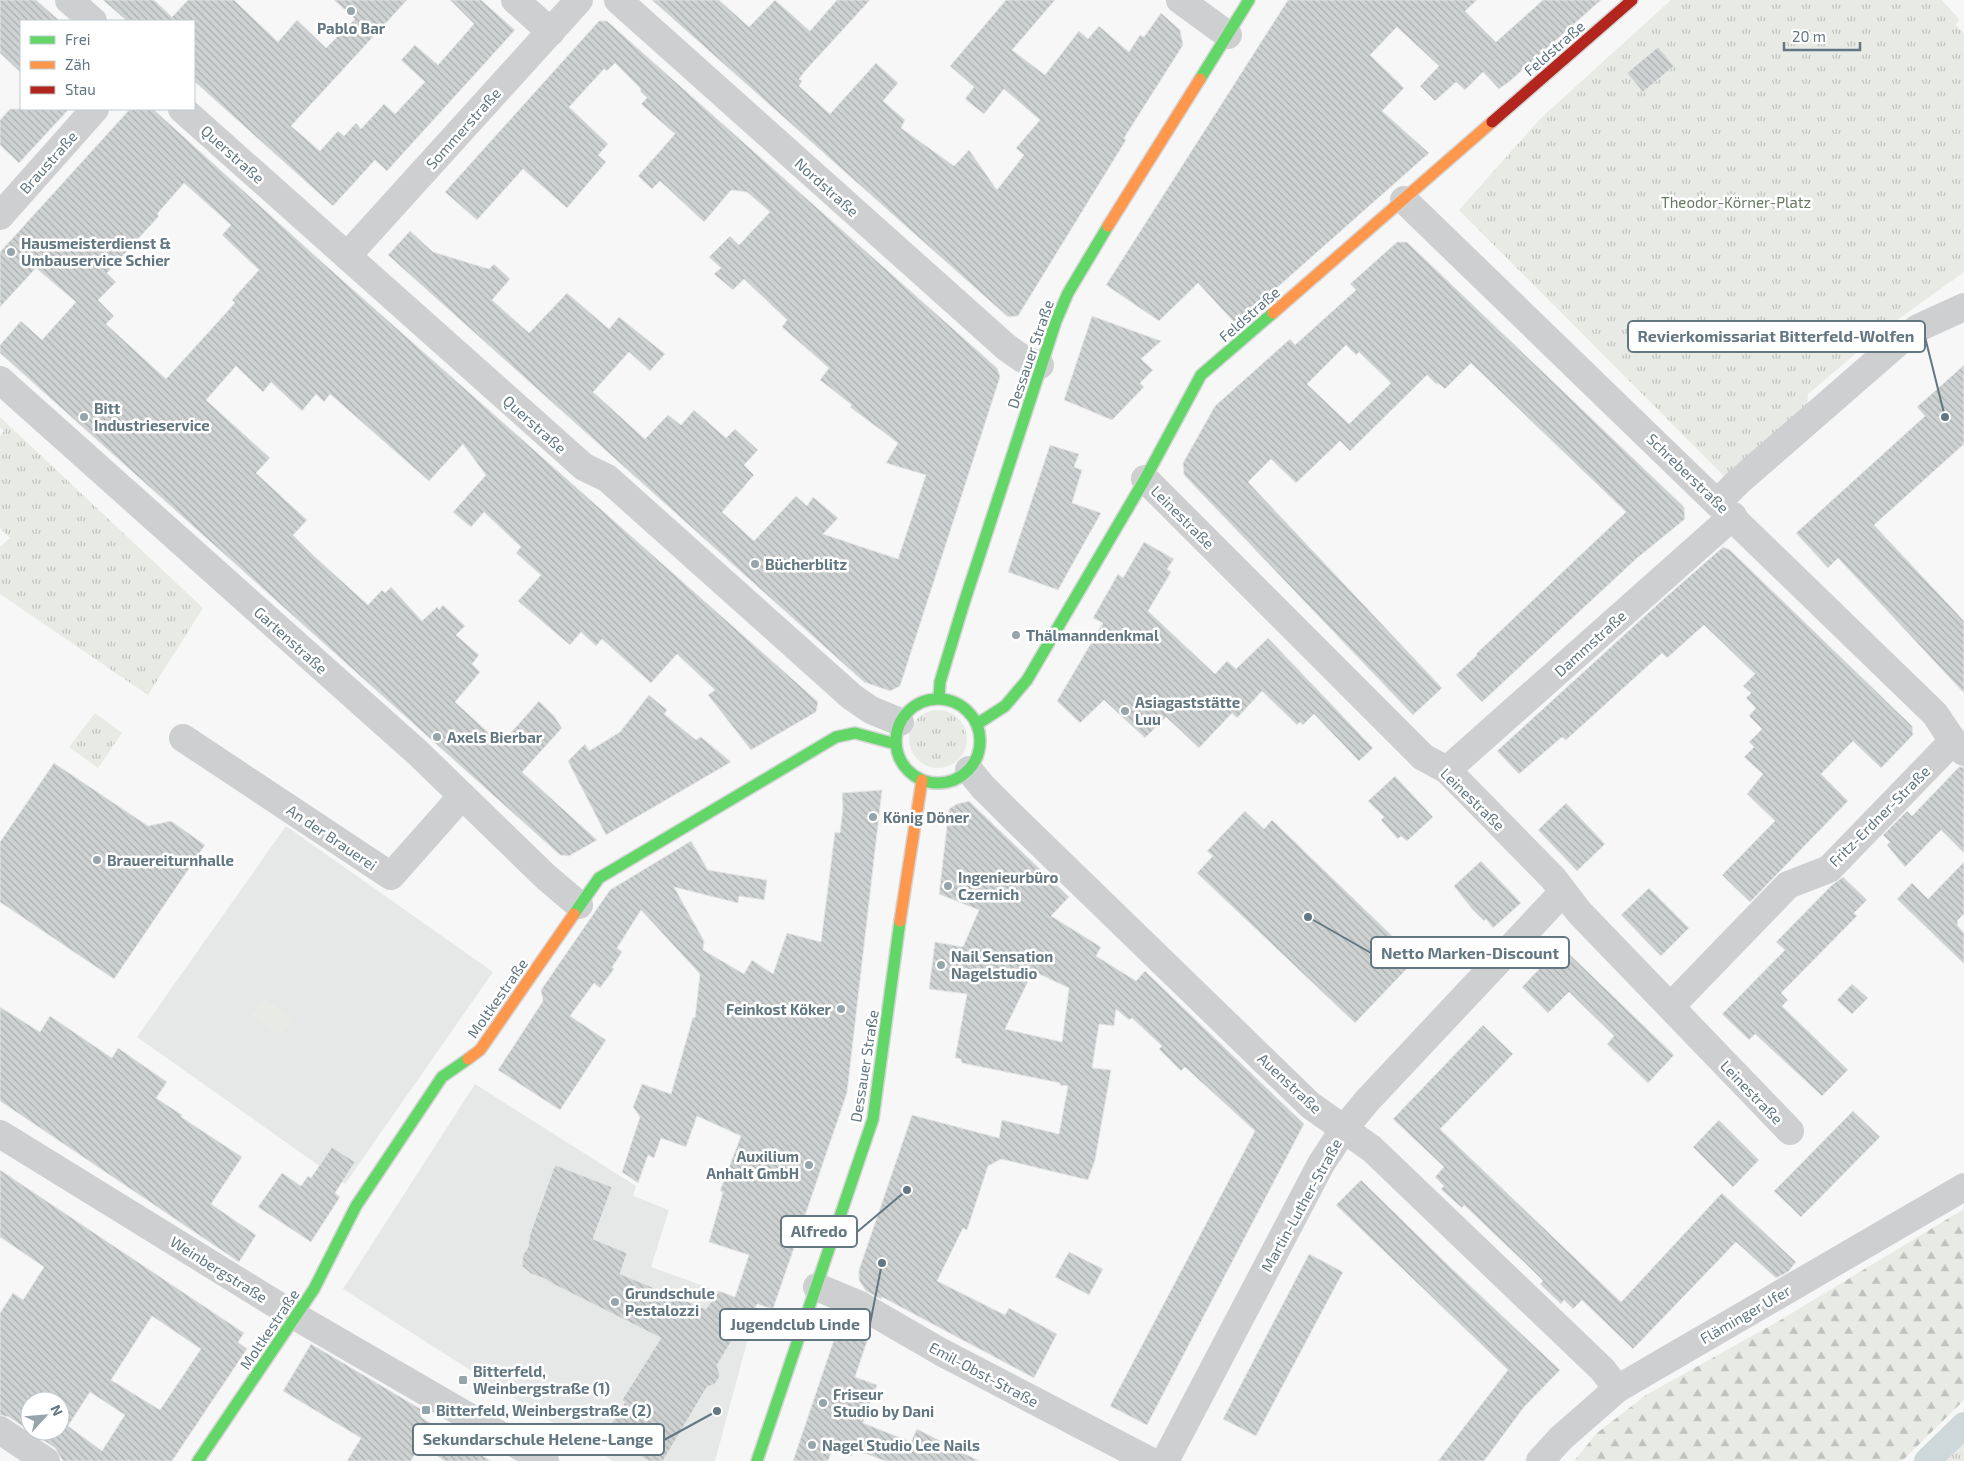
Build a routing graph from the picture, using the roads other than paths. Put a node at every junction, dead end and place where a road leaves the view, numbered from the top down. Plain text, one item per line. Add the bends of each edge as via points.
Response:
1 (69, 0) edge
2 (515, 0) edge
3 (579, 0) edge
4 (618, 0) edge
5 (1180, 0) edge
6 (1249, 0) edge
7 (1632, 0) edge
8 (92, 20) edge
9 (551, 32) junction
10 (1228, 35) junction
11 (94, 110) edge
12 (183, 110) edge
13 (1404, 200) junction
14 (0, 216) edge
15 (347, 256) junction
16 (1964, 308) edge
17 (1040, 365) junction
18 (0, 380) edge
19 (1144, 479) junction
20 (1725, 509) junction
21 (939, 698) junction
22 (977, 724) junction
23 (898, 734) junction
24 (183, 738) dead end
25 (1959, 747) edge
26 (969, 770) junction
27 (1447, 770) junction
28 (922, 780) junction
29 (462, 796) junction
30 (1563, 892) junction
31 (579, 905) junction
32 (1670, 1006) junction
33 (1344, 1129) junction
34 (1790, 1131) dead end
35 (0, 1134) edge
36 (1964, 1186) edge
37 (817, 1287) junction
38 (295, 1316) junction
39 (1617, 1389) junction
40 (0, 1430) edge
41 (46, 1461) edge
42 (198, 1461) edge
43 (545, 1461) edge
44 (757, 1461) edge
45 (1150, 1461) edge
46 (1164, 1461) edge
47 (1540, 1461) edge

1 - 8 street
2 - 9 street
3 - 9 street, Sommerstraße
4 - 17 street, Nordstraße via 1006,347 1023,359
5 - 10 street
6 - 10 street, Dessauer Straße
7 - 13 street, Feldstraße
9 - 15 street, Sommerstraße
10 - 17 street, Dessauer Straße via 1068,293
11 - 14 street, Braustraße
12 - 15 street, Querstraße
13 - 19 street, Feldstraße via 1201,376
13 - 20 street, Schreberstraße
15 - 23 street, Querstraße via 584,467 607,478 852,697
16 - 20 street, Dammstraße via 1918,328 1900,341 1738,482
17 - 21 street, Dessauer Straße via 956,629 940,682
18 - 29 street, Gartenstraße via 418,753
19 - 22 street, Feldstraße via 1021,688 1004,709
19 - 27 street, Leinestraße via 1423,757
20 - 25 street, Schreberstraße via 1935,714
20 - 27 street, Dammstraße
21 - 22 street via 958,703
21 - 23 street via 916,704 904,715
22 - 26 street via 980,748
23 - 28 street via 901,762
23 - 31 street, Moltkestraße via 855,733 836,737 599,878
24 - 29 street, An der Brauerei via 391,876
25 - 32 street, Fritz-Erdner-Straße via 1828,869 1788,885
26 - 28 street via 952,781
26 - 33 street, Auenstraße via 1016,820 1303,1098
27 - 30 street, Leinestraße
28 - 37 street, Dessauer Straße via 873,1119
29 - 31 street, Gartenstraße
30 - 32 street, Leinestraße
30 - 33 street, Martin-Luther-Straße
31 - 38 street, Moltkestraße via 480,1050 442,1077 356,1206 314,1289
32 - 34 street, Leinestraße
33 - 39 street, Auenstraße via 1380,1156 1603,1370
33 - 46 street, Martin-Luther-Straße via 1321,1164
35 - 38 street, Weinbergstraße
36 - 39 street, Fläminger Ufer
37 - 44 street, Dessauer Straße
37 - 45 street, Emil-Obst-Straße via 860,1305 941,1352
38 - 42 street, Moltkestraße
38 - 43 street, Weinbergstraße
39 - 47 street, Fläminger Ufer
40 - 41 street

